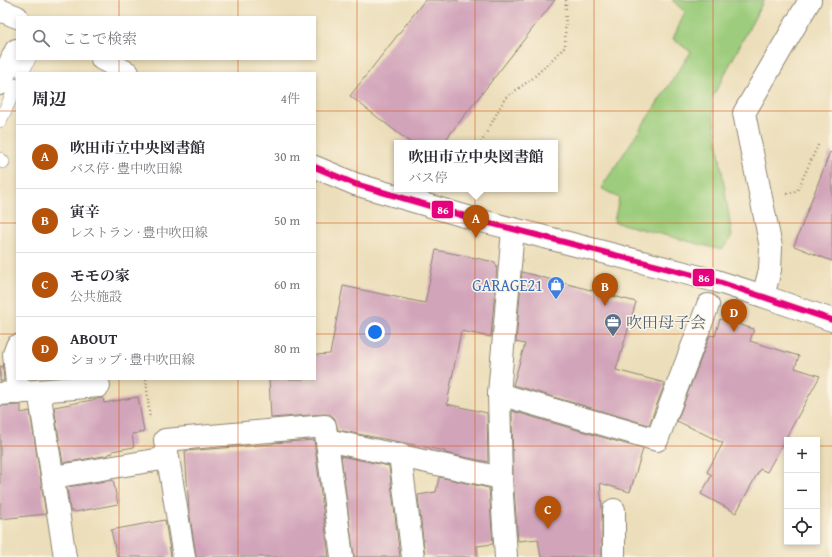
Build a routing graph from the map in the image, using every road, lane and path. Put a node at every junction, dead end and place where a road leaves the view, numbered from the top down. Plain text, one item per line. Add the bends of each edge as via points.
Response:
1 (566, 0) edge
2 (810, 0) edge
3 (0, 10) edge
4 (16, 17) edge
5 (18, 60) edge
6 (22, 60) edge
7 (104, 60) edge
8 (22, 72) edge
9 (126, 72) edge
10 (0, 84) edge
11 (16, 86) edge
12 (0, 121) edge
13 (483, 140) edge
14 (819, 143) dead end
15 (316, 167) edge
16 (785, 194) dead end
17 (513, 230) junction
18 (763, 296) junction
19 (708, 305) dead end
20 (832, 320) edge
21 (16, 349) edge
22 (16, 370) edge
23 (17, 380) edge
24 (146, 380) edge
25 (99, 386) dead end
26 (19, 393) edge
27 (499, 394) junction
28 (327, 440) junction
29 (167, 449) junction
30 (400, 455) junction
31 (53, 477) junction
32 (501, 478) junction
33 (614, 510) dead end
34 (65, 557) edge
35 (184, 557) edge
36 (342, 557) edge
37 (413, 557) edge
38 (506, 557) edge
39 (614, 557) edge

1 - 13 path via 565,47 533,78 505,98
2 - 18 street via 744,113 771,247 770,270
3 - 4 street
5 - 10 street
6 - 8 lane
7 - 9 street
11 - 12 lane
14 - 16 path via 797,191
15 - 17 street via 355,184
17 - 18 street via 716,281
17 - 27 street
18 - 20 street
19 - 27 street via 657,440
21 - 22 street
23 - 26 street
24 - 29 path via 151,430
25 - 26 street
26 - 31 street
27 - 32 street
28 - 29 street via 325,426
28 - 30 street
28 - 36 street
29 - 31 street
29 - 35 street
30 - 32 street
30 - 37 street
31 - 34 street
32 - 38 street
33 - 39 street

